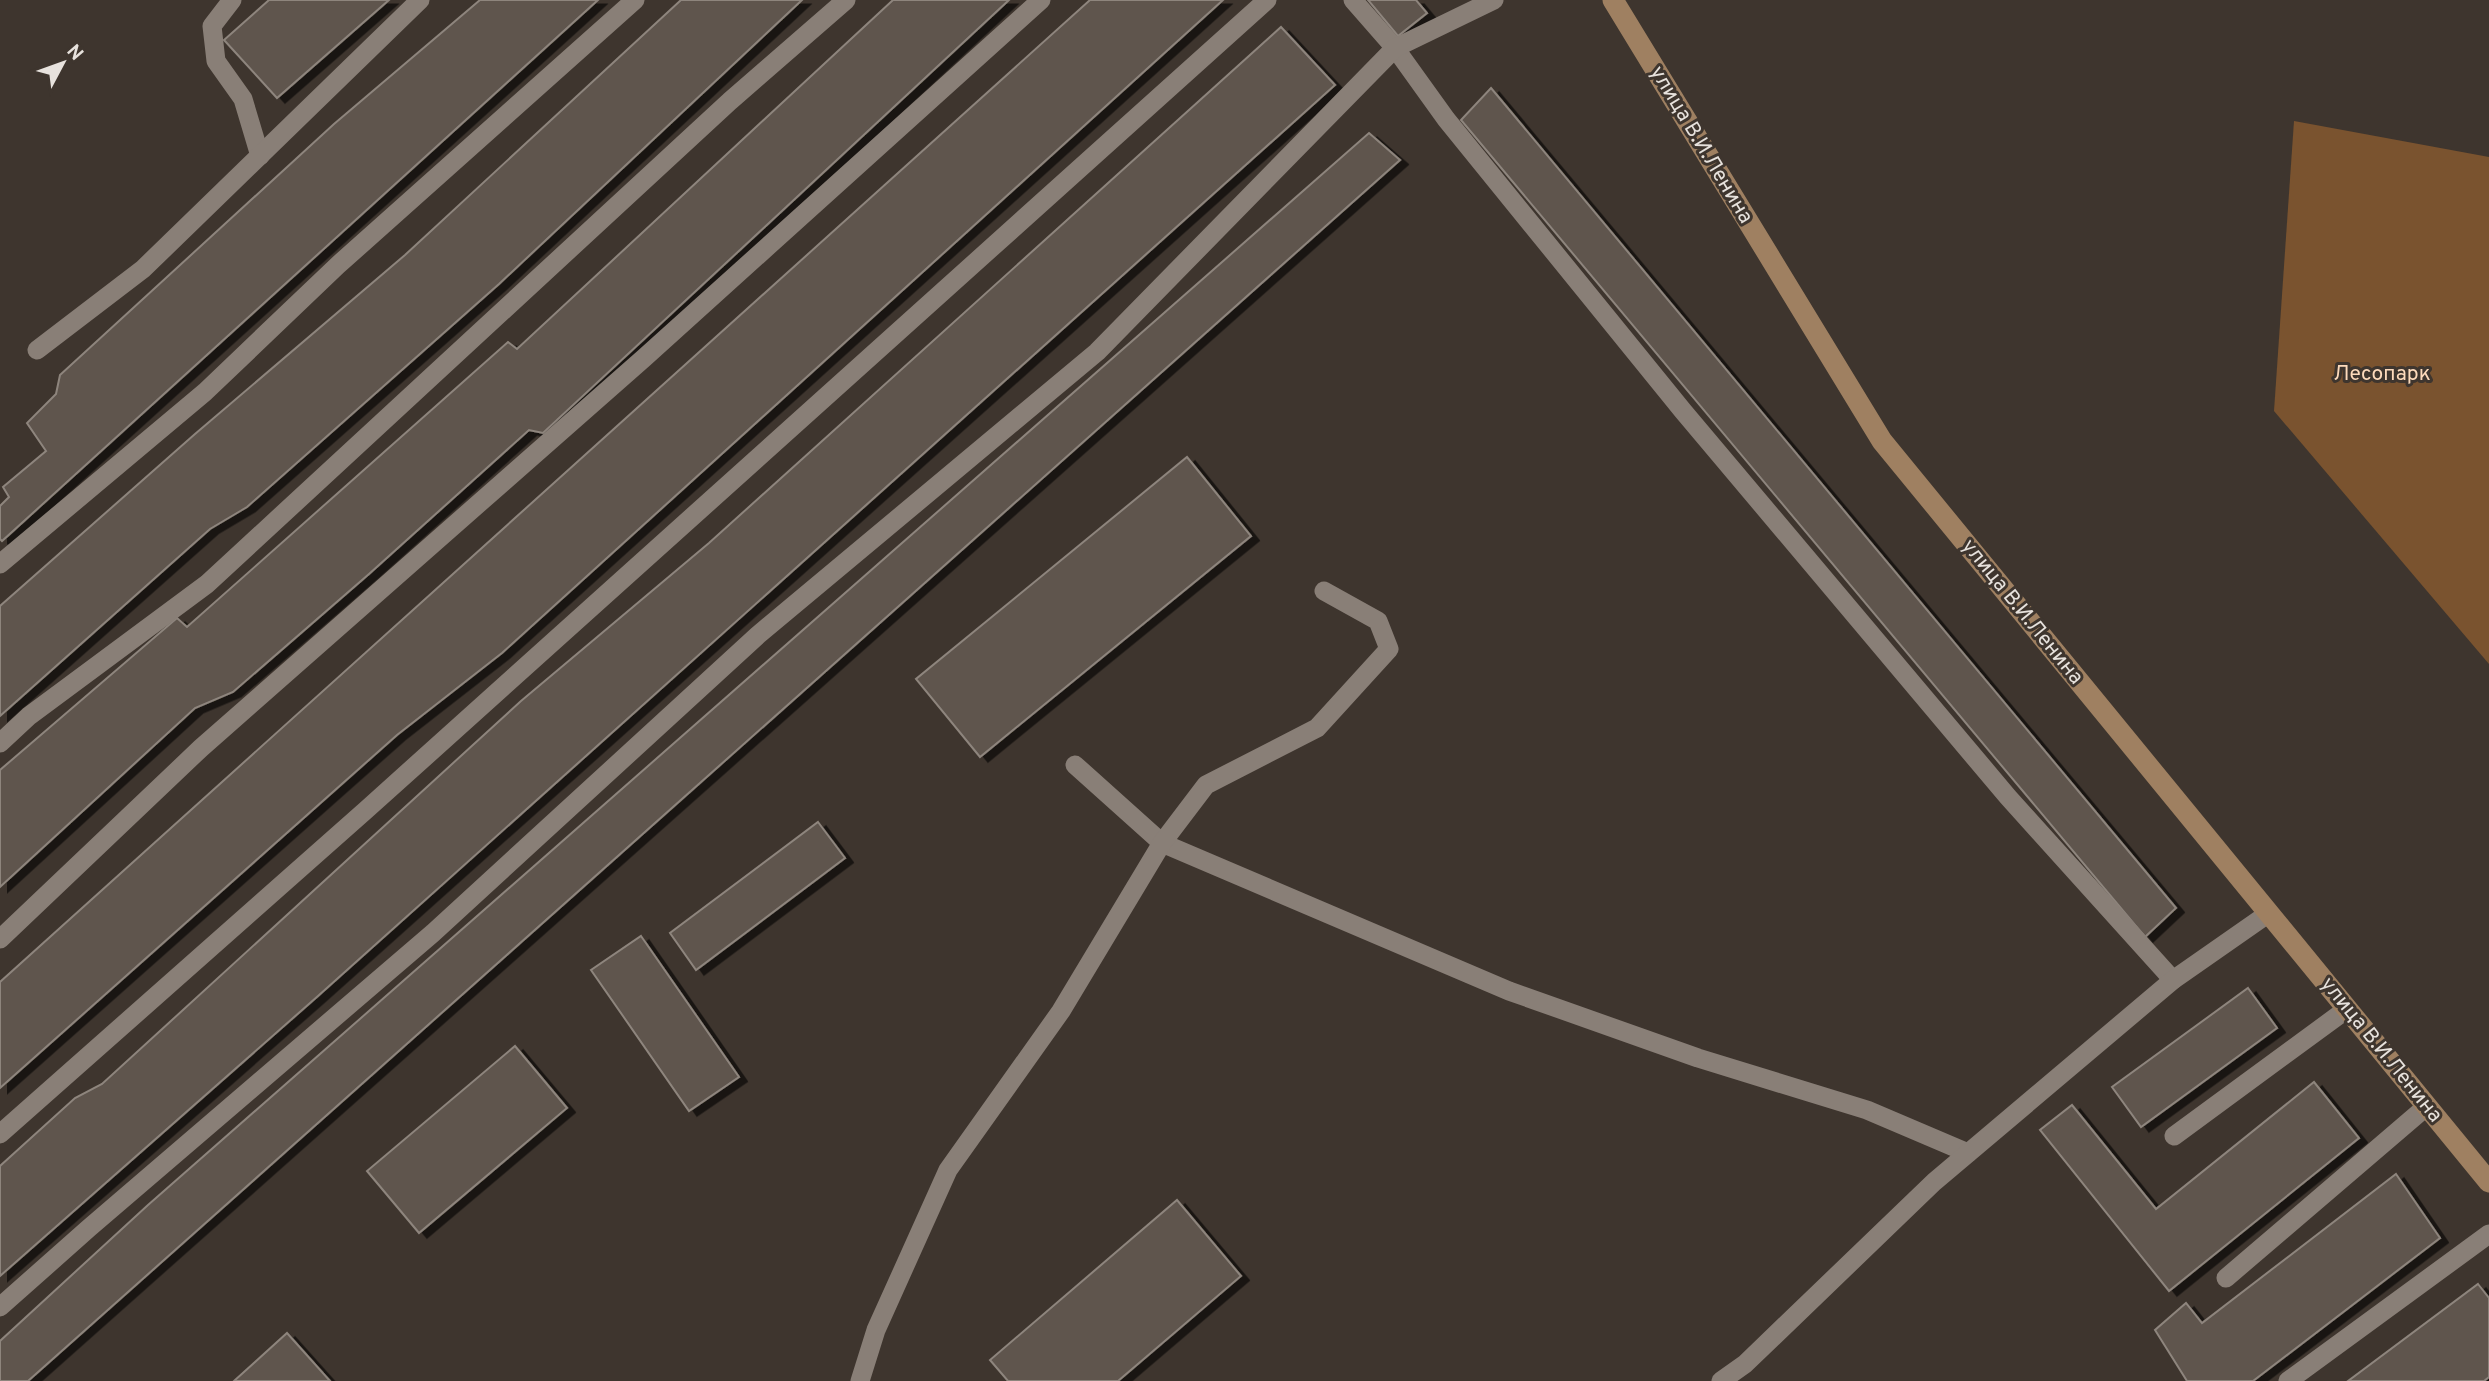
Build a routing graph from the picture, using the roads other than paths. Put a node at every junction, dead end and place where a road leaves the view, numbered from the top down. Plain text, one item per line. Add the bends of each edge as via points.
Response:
1 (232, 0) edge
2 (420, 0) edge
3 (635, 0) edge
4 (846, 0) edge
5 (1041, 0) edge
6 (1267, 0) edge
7 (1353, 0) edge
8 (1494, 0) edge
9 (1613, 0) edge
10 (1395, 48) junction
11 (260, 156) junction
12 (37, 350) dead end
13 (0, 564) edge
14 (1325, 591) dead end
15 (0, 743) edge
16 (1074, 765) dead end
17 (1162, 843) junction
18 (2269, 913) junction
19 (0, 939) edge
20 (2173, 980) junction
21 (2347, 1009) junction
22 (2427, 1106) junction
23 (0, 1133) edge
24 (2174, 1136) dead end
25 (1968, 1153) junction
26 (2489, 1182) edge
27 (2489, 1234) edge
28 (2226, 1278) dead end
29 (0, 1307) edge
30 (860, 1381) edge
31 (1721, 1381) edge
32 (2288, 1381) edge

1 - 11 lane via 212,26 216,61 243,99
2 - 11 lane
3 - 13 lane via 338,265 205,392
4 - 15 lane via 730,101 207,583 29,716
5 - 19 lane via 201,748
6 - 23 lane
7 - 10 lane
8 - 10 lane
9 - 18 main road, улица В.И.Ленина via 1882,441
10 - 20 lane via 1446,119 1692,421 2008,797
10 - 29 lane via 1097,352 758,635 433,933
11 - 12 lane via 143,269
14 - 17 lane via 1378,621 1389,649 1317,728 1206,785
16 - 17 lane
17 - 25 lane via 1509,991 1698,1058 1867,1110
17 - 30 lane via 1061,1012 948,1170 876,1330
18 - 20 lane
18 - 21 main road, улица В.И.Ленина
20 - 25 lane
21 - 22 main road, улица В.И.Ленина
21 - 24 lane
22 - 26 main road, улица В.И.Ленина
22 - 28 lane
25 - 31 lane via 1745,1364
27 - 32 lane

